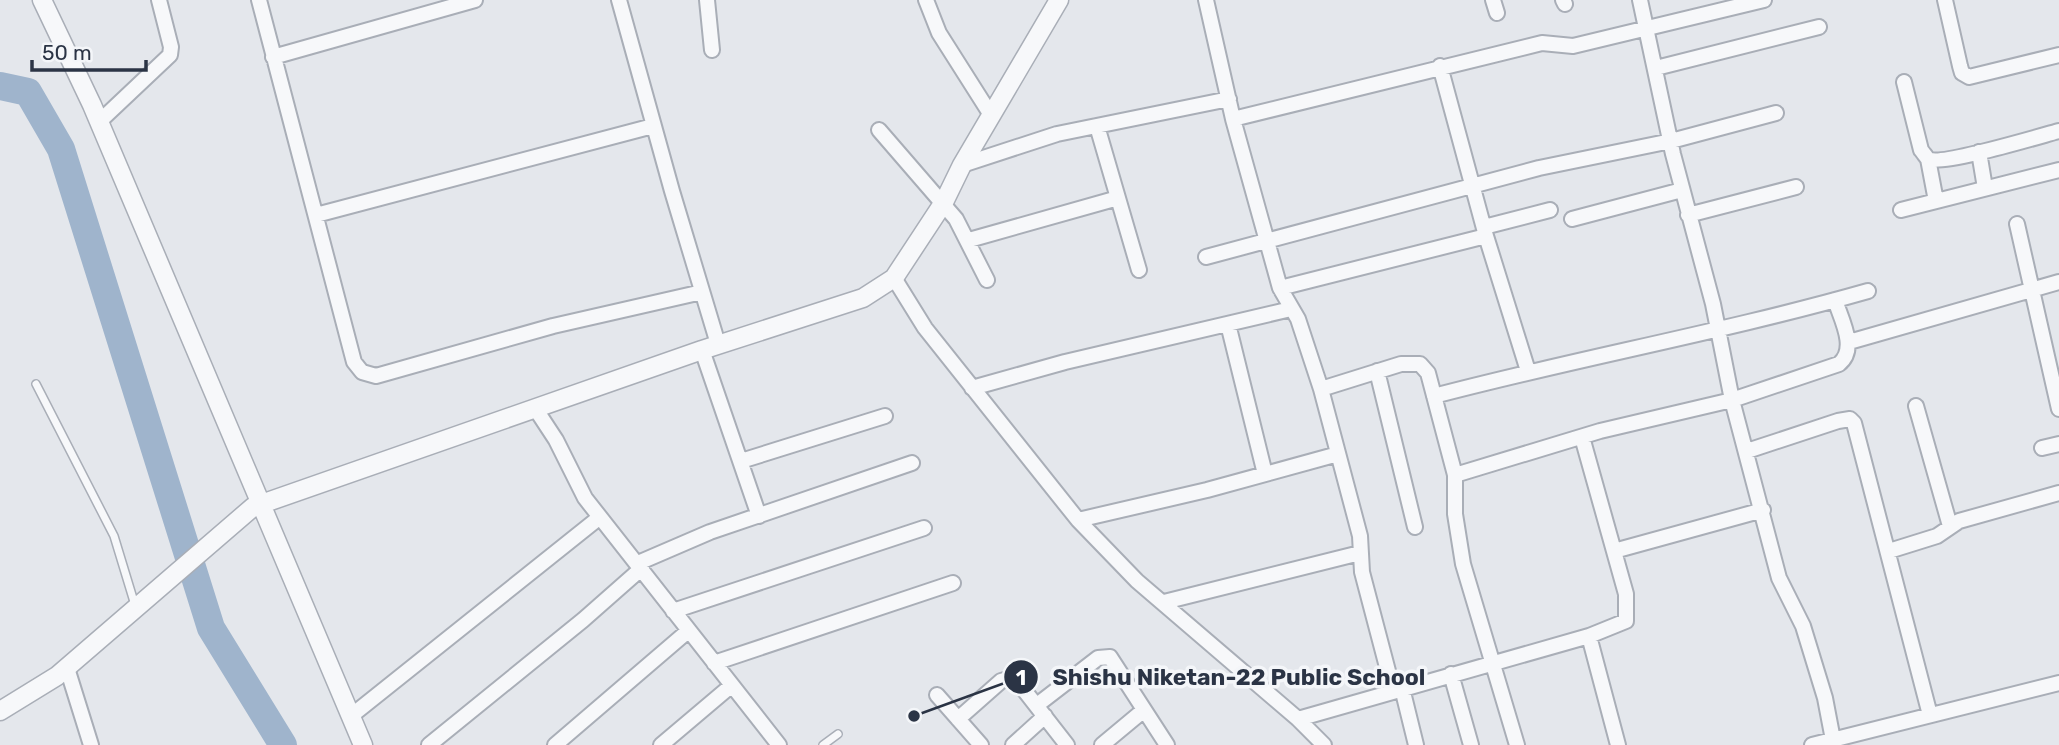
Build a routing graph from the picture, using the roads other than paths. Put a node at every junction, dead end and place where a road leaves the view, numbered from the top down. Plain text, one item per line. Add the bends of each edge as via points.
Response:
1 (42, 0) edge
2 (159, 0) edge
3 (260, 0) edge
4 (475, 0) edge
5 (620, 0) edge
6 (707, 0) edge
7 (926, 0) edge
8 (1059, 0) edge
9 (1206, 0) edge
10 (1640, 0) edge
11 (1764, 0) edge
12 (1945, 0) edge
13 (1819, 27) dead end
14 (1647, 28) junction
15 (712, 50) dead end
16 (2059, 55) edge
17 (273, 57) junction
18 (1440, 66) junction
19 (1656, 68) junction
20 (1905, 82) dead end
21 (1229, 99) junction
22 (1776, 113) dead end
23 (992, 115) junction
24 (1233, 119) junction
25 (99, 122) junction
26 (653, 126) junction
27 (1097, 126) junction
28 (879, 130) dead end
29 (2059, 131) edge
30 (1671, 141) junction
31 (1979, 152) junction
32 (1928, 159) junction
33 (962, 165) junction
34 (2059, 170) edge
35 (1472, 185) junction
36 (1796, 187) dead end
37 (1985, 188) junction
38 (1682, 190) junction
39 (1118, 198) junction
40 (1936, 201) junction
41 (944, 202) junction
42 (1550, 210) dead end
43 (1901, 210) dead end
44 (316, 215) junction
45 (1688, 215) junction
46 (1572, 219) dead end
47 (2017, 224) dead end
48 (1485, 232) junction
49 (969, 240) junction
50 (1268, 240) junction
51 (1206, 257) dead end
52 (1139, 270) dead end
53 (894, 278) junction
54 (987, 280) dead end
55 (2059, 282) edge
56 (1280, 288) junction
57 (2032, 289) junction
58 (1867, 291) dead end
59 (702, 292) junction
60 (1835, 300) junction
61 (1291, 309) junction
62 (1228, 324) junction
63 (1717, 332) junction
64 (1849, 342) junction
65 (710, 347) junction
66 (1377, 371) junction
67 (1528, 371) junction
68 (36, 384) dead end
69 (972, 388) junction
70 (1321, 389) junction
71 (1434, 396) junction
72 (1732, 400) junction
73 (1916, 406) dead end
74 (535, 408) junction
75 (2059, 409) edge
76 (885, 416) dead end
77 (1582, 437) junction
78 (2059, 444) edge
79 (2042, 448) dead end
80 (1747, 451) junction
81 (1338, 454) junction
82 (741, 461) junction
83 (912, 463) dead end
84 (1265, 474) junction
85 (1455, 475) junction
86 (2059, 493) edge
87 (263, 503) junction
88 (1763, 510) junction
89 (759, 516) junction
90 (600, 517) junction
91 (1077, 520) junction
92 (1950, 526) junction
93 (1415, 527) dead end
94 (924, 528) dead end
95 (1614, 551) junction
96 (1889, 551) junction
97 (1360, 552) junction
98 (640, 566) junction
99 (953, 583) dead end
100 (139, 602) junction
101 (1164, 602) junction
102 (673, 611) junction
103 (688, 631) junction
104 (1589, 636) junction
105 (715, 663) junction
106 (1494, 663) junction
107 (67, 668) junction
108 (1451, 674) junction
109 (2059, 683) edge
110 (732, 685) junction
111 (1398, 689) junction
112 (937, 695) dead end
113 (1144, 710) junction
114 (0, 711) edge
115 (1041, 711) junction
116 (1930, 715) junction
117 (351, 716) junction
118 (958, 719) junction
119 (1298, 719) junction
120 (838, 734) dead end
121 (1833, 743) edge
122 (91, 745) edge
123 (363, 745) edge
124 (429, 745) edge
125 (555, 745) edge
126 (661, 745) edge
127 (779, 745) edge
128 (823, 745) edge
129 (981, 745) edge
130 (1013, 745) edge
131 (1067, 745) edge
132 (1102, 745) edge
133 (1167, 745) edge
134 (1324, 745) edge
135 (1416, 745) edge
136 (1471, 745) edge
137 (1517, 745) edge
138 (1618, 745) edge
139 (1812, 745) edge

1 - 25 street
2 - 25 street via 170,55
3 - 17 street
4 - 17 street
5 - 26 street
6 - 15 street
7 - 23 street via 939,33
8 - 23 street
9 - 21 street
10 - 14 street
11 - 14 street
12 - 16 street via 1962,74 1969,77
13 - 19 street
14 - 18 street via 1573,46 1542,43
14 - 19 street
17 - 44 street
18 - 24 street
18 - 35 street
19 - 30 street
20 - 32 street via 1921,150
21 - 24 street
21 - 27 street
22 - 30 street
23 - 33 street
24 - 50 street
25 - 87 street
26 - 44 street
26 - 59 street
27 - 33 street
27 - 39 street
28 - 41 street
29 - 31 street
30 - 35 street
30 - 38 street
31 - 32 street
31 - 37 street
32 - 40 street
33 - 41 street
34 - 37 street
35 - 48 street
35 - 50 street
36 - 45 street
37 - 40 street
38 - 45 street
38 - 46 street
39 - 49 street
39 - 52 street
40 - 43 street
41 - 49 street
41 - 53 street
42 - 48 street
44 - 59 street via 354,362 362,372 376,376 553,326
45 - 63 street
47 - 57 street
48 - 56 street
48 - 67 street
49 - 54 street
50 - 51 street
50 - 56 street
53 - 65 street via 863,298
53 - 69 street via 925,328
55 - 57 street
56 - 61 street
57 - 64 street
57 - 75 street
58 - 60 street
59 - 65 street
60 - 63 street
60 - 64 street
61 - 62 street
61 - 70 street
62 - 69 street
62 - 84 street
63 - 67 street
63 - 72 street
64 - 72 street via 1839,364
65 - 74 street
65 - 82 street
66 - 70 street
66 - 71 street via 1420,364 1428,373
66 - 93 street
67 - 71 street
68 - 100 lane via 106,517
69 - 91 street
70 - 81 street
71 - 85 street
72 - 77 street
72 - 80 street
73 - 92 street
74 - 87 street
74 - 90 street
76 - 82 street
77 - 85 street
77 - 95 street
78 - 79 street
80 - 88 street
80 - 96 street via 1850,419
81 - 84 street
81 - 97 street via 1360,536
82 - 89 street
83 - 89 street
84 - 91 street
85 - 106 street via 1463,564
86 - 92 street
87 - 100 street
87 - 117 street
88 - 95 street
88 - 121 street via 1779,578 1803,626 1818,674
89 - 98 street
90 - 98 street
90 - 117 street
91 - 101 street
92 - 96 street via 1937,536
94 - 102 street
95 - 104 street via 1628,614 1620,625
96 - 116 street
97 - 101 street
97 - 111 street
98 - 102 street
98 - 124 street via 583,620
99 - 105 street
100 - 107 street
101 - 119 street
102 - 103 street
103 - 105 street
103 - 125 street
104 - 106 street
104 - 138 street
105 - 110 street
106 - 108 street
106 - 137 street
107 - 114 street
107 - 122 street
108 - 111 street
108 - 136 street
109 - 116 street
110 - 126 street
110 - 127 street
111 - 119 street
111 - 135 street
112 - 118 street
113 - 115 street via 1107,656 1098,658
113 - 132 street
113 - 133 street
115 - 118 street via 1018,680 1010,677
115 - 130 street
115 - 131 street
116 - 121 street
117 - 123 street
118 - 129 street
119 - 134 street
120 - 128 lane
121 - 139 street

